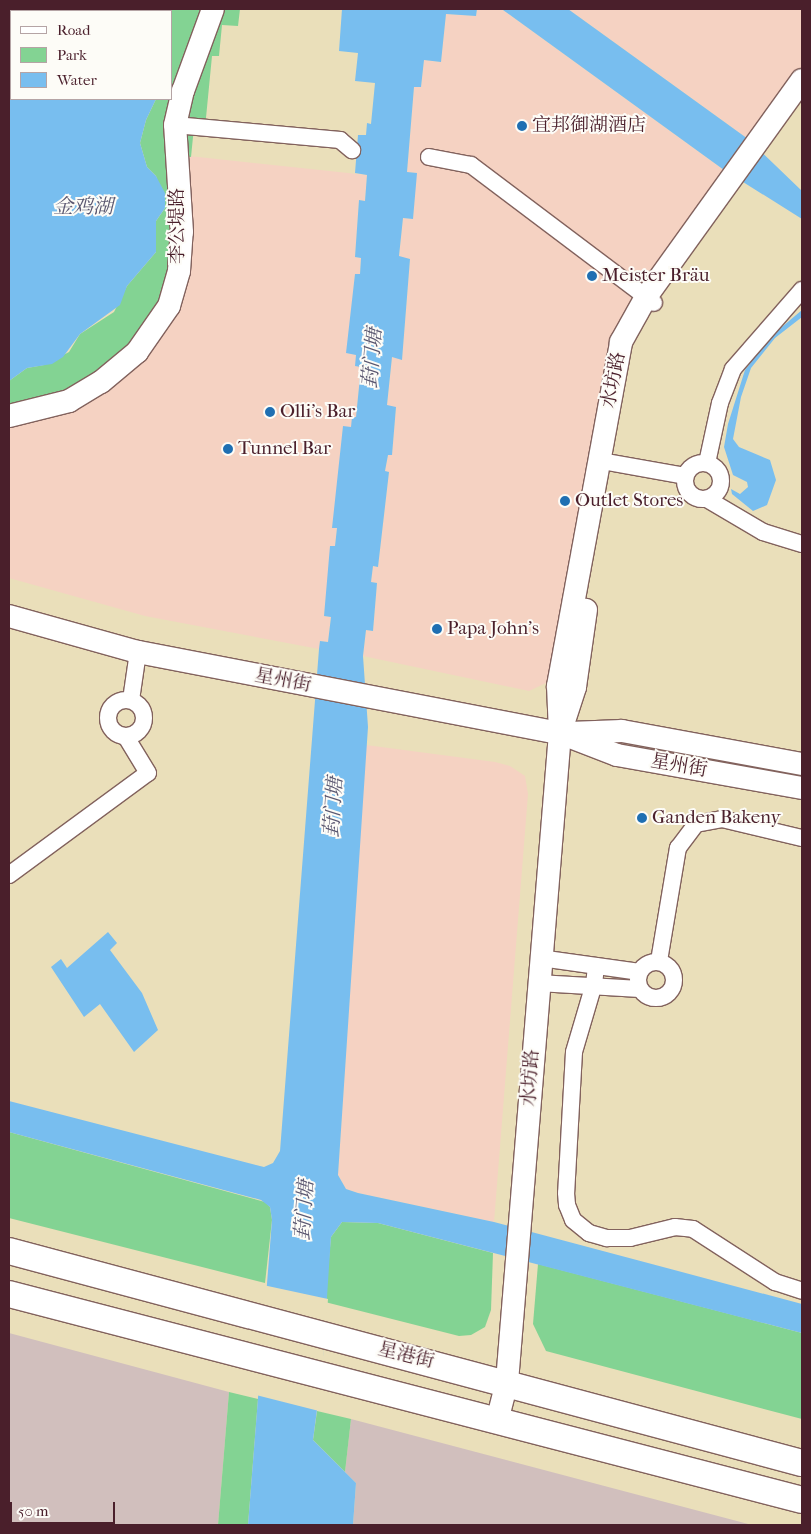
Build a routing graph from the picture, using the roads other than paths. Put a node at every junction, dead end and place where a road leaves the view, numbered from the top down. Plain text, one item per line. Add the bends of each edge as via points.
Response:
1 (213, 9) edge
2 (802, 80) edge
3 (802, 99) edge
4 (175, 125) junction
5 (764, 142) junction
6 (352, 150) dead end
7 (429, 157) dead end
8 (802, 290) edge
9 (650, 300) junction
10 (9, 416) edge
11 (607, 462) junction
12 (707, 463) junction
13 (685, 476) junction
14 (707, 499) junction
15 (802, 544) edge
16 (9, 616) edge
17 (138, 652) junction
18 (131, 700) junction
19 (560, 733) junction
20 (126, 737) junction
21 (802, 764) edge
22 (802, 788) edge
23 (802, 838) edge
24 (9, 875) edge
25 (540, 958) junction
26 (659, 961) junction
27 (596, 966) junction
28 (639, 972) junction
29 (538, 982) junction
30 (594, 984) junction
31 (640, 989) junction
32 (9, 1251) edge
33 (802, 1291) edge
34 (9, 1294) edge
35 (507, 1382) junction
36 (497, 1421) junction
37 (802, 1463) edge
38 (802, 1500) edge

1 - 4 street, 李公堤路 via 183,91
2 - 5 street, 水坊路
3 - 5 street, 水坊路
4 - 6 street via 340,140
4 - 10 street, 李公堤路 via 181,253 176,286 161,322 137,352 86,392 69,401
5 - 9 street, 水坊路
7 - 9 street via 471,164
8 - 12 street via 733,369 720,403
9 - 11 street, 水坊路 via 626,367
9 - 19 street, 水坊路 via 621,342 558,686
11 - 13 street
11 - 19 street, 水坊路 via 575,687
12 - 13 street via 694,465
12 - 14 street via 718,470 722,481 717,493
13 - 14 street via 690,494
14 - 15 street via 763,532
16 - 17 street, 星州街
17 - 18 street
17 - 19 street, 星州街
18 - 20 street via 141,707 145,718 141,729
18 - 20 street via 113,705 108,716 114,733
19 - 21 street, 星州街 via 622,731
19 - 22 street, 星州街 via 617,755
19 - 25 street, 水坊路
20 - 24 street via 148,773
23 - 26 street via 722,819 696,824 678,848
25 - 27 street
25 - 29 street, 水坊路
26 - 28 street via 647,963
26 - 31 street via 670,968 674,976 670,992 654,998
27 - 28 street
27 - 30 street
28 - 31 street
29 - 30 street
29 - 35 street, 水坊路
30 - 31 street
30 - 33 street via 574,1052 566,1193 573,1220 589,1233 607,1238 630,1238 676,1227 694,1230 775,1282
32 - 35 main road, 星港街
34 - 36 main road, 星港街
35 - 36 street, 水坊路
35 - 37 main road, 星港街
36 - 38 main road, 星港街

